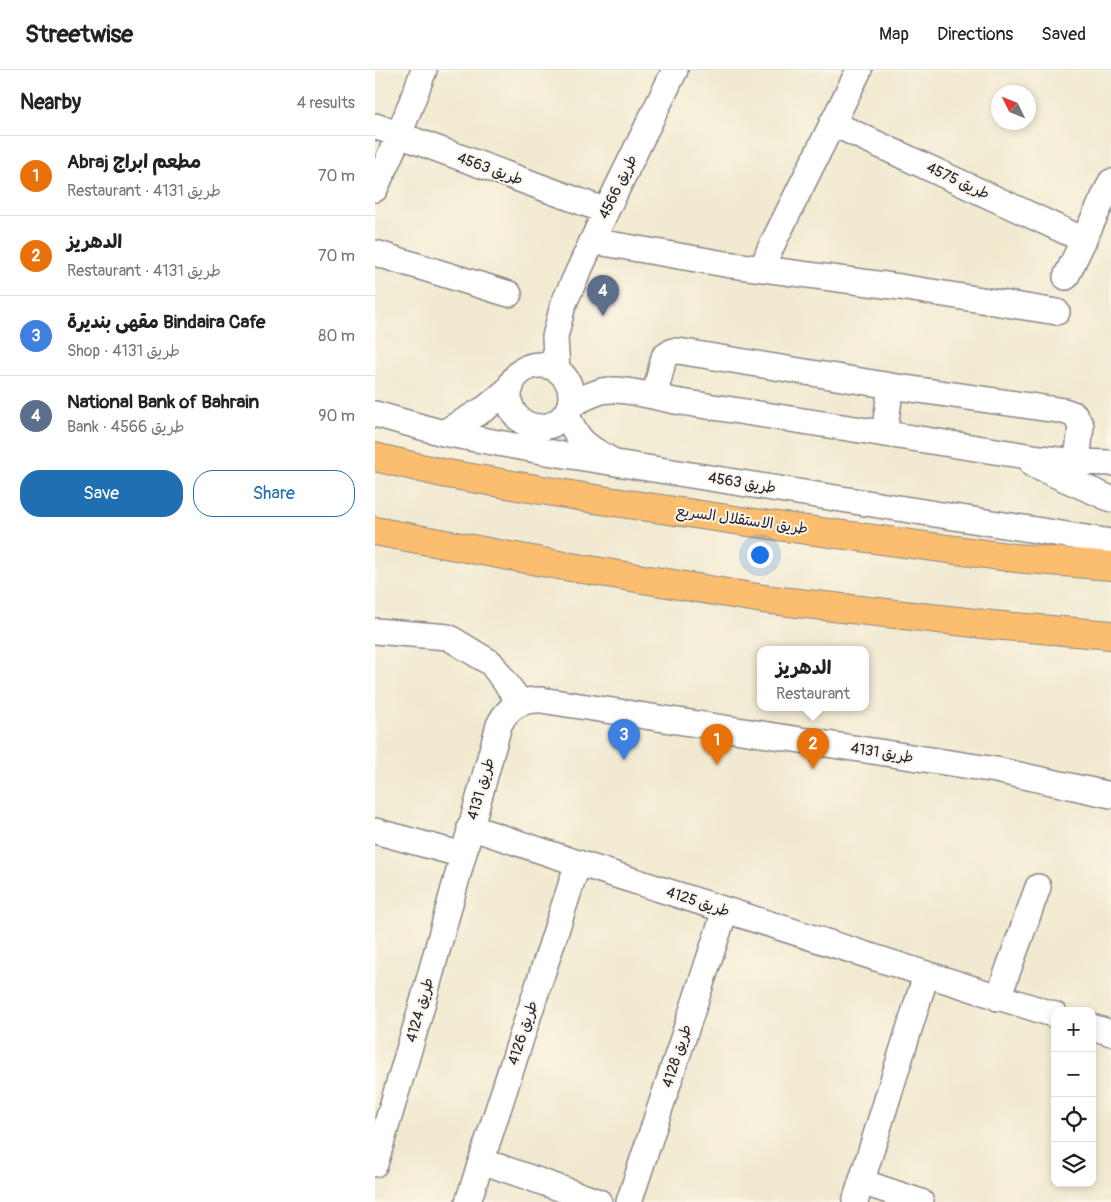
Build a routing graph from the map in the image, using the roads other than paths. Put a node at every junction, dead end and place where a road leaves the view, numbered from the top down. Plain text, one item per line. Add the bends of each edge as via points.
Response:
1 (424, 70) edge
2 (675, 70) edge
3 (859, 70) edge
4 (832, 123) junction
5 (375, 126) edge
6 (399, 135) junction
7 (1111, 182) edge
8 (375, 189) edge
9 (606, 211) junction
10 (1084, 240) junction
11 (592, 241) junction
12 (375, 253) edge
13 (762, 269) junction
14 (1066, 277) dead end
15 (509, 294) dead end
16 (563, 305) junction
17 (1057, 312) dead end
18 (562, 375) junction
19 (518, 378) junction
20 (891, 386) junction
21 (665, 398) junction
22 (568, 409) junction
23 (375, 414) edge
24 (443, 433) junction
25 (884, 434) junction
26 (1003, 452) junction
27 (375, 457) edge
28 (1077, 462) junction
29 (615, 463) junction
30 (1111, 463) edge
31 (1111, 498) edge
32 (375, 531) edge
33 (1111, 542) edge
34 (1111, 566) edge
35 (375, 631) edge
36 (1111, 636) edge
37 (520, 702) junction
38 (1111, 795) edge
39 (470, 827) junction
40 (375, 831) edge
41 (463, 855) junction
42 (578, 864) junction
43 (1038, 887) dead end
44 (725, 911) junction
45 (926, 975) junction
46 (998, 998) junction
47 (1051, 1014) edge
48 (1096, 1028) edge
49 (1111, 1033) edge
50 (482, 1161) junction
51 (375, 1164) edge
52 (858, 1192) edge
53 (468, 1202) edge
54 (599, 1202) edge
55 (629, 1202) edge
56 (921, 1202) edge

1 - 6 street
2 - 9 street, طريق 4566
3 - 4 street
4 - 10 street, طريق 4575
4 - 13 street
5 - 6 street, طريق 4563
6 - 8 street
6 - 9 street, طريق 4563
7 - 10 street
9 - 11 street, طريق 4566
10 - 14 street
11 - 13 street
11 - 16 street, طريق 4566
12 - 15 street
13 - 17 street
16 - 18 street, طريق 4566 via 555,337
16 - 19 street, طريق 4566
18 - 19 street via 541,365
18 - 21 street via 609,379
18 - 22 street via 570,387
19 - 22 street via 510,404 519,420 544,427 553,424
19 - 24 street via 486,408
20 - 21 street via 673,351 662,361
20 - 25 street
20 - 28 street via 1070,412 1081,426
21 - 22 street via 612,390 599,392
21 - 25 street
22 - 29 street via 573,430 579,438
23 - 24 street, طريق 4563
24 - 29 street, طريق 4563
25 - 26 street
26 - 28 street
26 - 31 street
27 - 34 main road, طريق الاستقلال السريع via 451,475 748,522 1015,558
28 - 30 street
29 - 33 street, طريق 4563
32 - 36 main road via 763,599
35 - 37 street via 449,637 491,663
37 - 38 street, طريق 4131 via 541,700 996,770
37 - 39 street, طريق 4131 via 507,711 499,725
39 - 41 street, طريق 4131
39 - 42 street, طريق 4125
40 - 41 street
41 - 51 street, طريق 4124
42 - 44 street, طريق 4125
42 - 50 street, طريق 4126
43 - 46 street
44 - 45 street, طريق 4125
44 - 55 street, طريق 4128
45 - 46 street, طريق 4125
45 - 52 street
46 - 47 street, طريق 4125
48 - 49 street
50 - 53 street, طريق 4126
50 - 54 street
52 - 56 street

